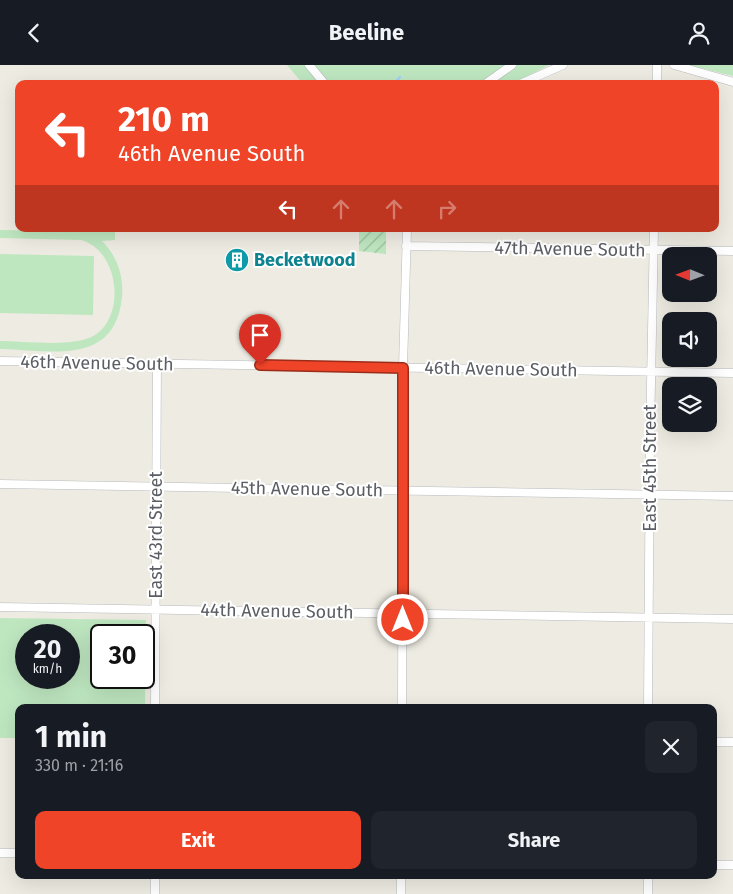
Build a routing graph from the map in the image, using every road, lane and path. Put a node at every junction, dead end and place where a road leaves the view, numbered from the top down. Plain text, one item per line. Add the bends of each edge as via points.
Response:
1 (309, 65) edge
2 (512, 65) edge
3 (563, 65) edge
4 (657, 65) edge
5 (674, 65) edge
6 (322, 80) edge
7 (491, 80) edge
8 (529, 80) edge
9 (657, 80) edge
10 (733, 82) edge
11 (407, 232) edge
12 (654, 232) edge
13 (406, 246) junction
14 (653, 250) junction
15 (733, 251) edge
16 (0, 361) edge
17 (157, 363) junction
18 (403, 368) junction
19 (651, 371) junction
20 (733, 373) edge
21 (0, 484) edge
22 (157, 487) junction
23 (403, 491) junction
24 (650, 494) junction
25 (733, 496) edge
26 (0, 607) edge
27 (156, 609) junction
28 (403, 612) junction
29 (649, 618) junction
30 (733, 619) edge
31 (155, 704) edge
32 (402, 704) edge
33 (648, 704) edge
34 (717, 742) edge
35 (733, 742) edge
36 (0, 853) edge
37 (15, 853) edge
38 (717, 865) edge
39 (733, 865) edge
40 (155, 879) edge
41 (401, 879) edge
42 (648, 879) edge
43 (155, 894) edge
44 (401, 894) edge
45 (648, 894) edge

1 - 6 street
2 - 7 street
3 - 8 street
4 - 9 street
5 - 10 street
11 - 13 street
12 - 14 street, East 45th Street
13 - 14 street, 47th Avenue South
13 - 18 street
14 - 15 street, 47th Avenue South
14 - 19 street, East 45th Street
16 - 17 street, 46th Avenue South
17 - 18 street, 46th Avenue South
17 - 22 street, East 43rd Street
18 - 19 street, 46th Avenue South
18 - 23 street
19 - 20 street, 46th Avenue South
19 - 24 street, East 45th Street
21 - 22 street, 45th Avenue South
22 - 23 street, 45th Avenue South
22 - 27 street, East 43rd Street
23 - 24 street, 45th Avenue South
23 - 28 street
24 - 25 street, 45th Avenue South
24 - 29 street, East 45th Street
26 - 27 street, 44th Avenue South
27 - 28 street, 44th Avenue South
27 - 31 street, East 43rd Street
28 - 29 street, 44th Avenue South
28 - 32 street
29 - 30 street, 44th Avenue South
29 - 33 street, East 45th Street
34 - 35 street
36 - 37 street
38 - 39 street
40 - 43 street
41 - 44 street
42 - 45 street

